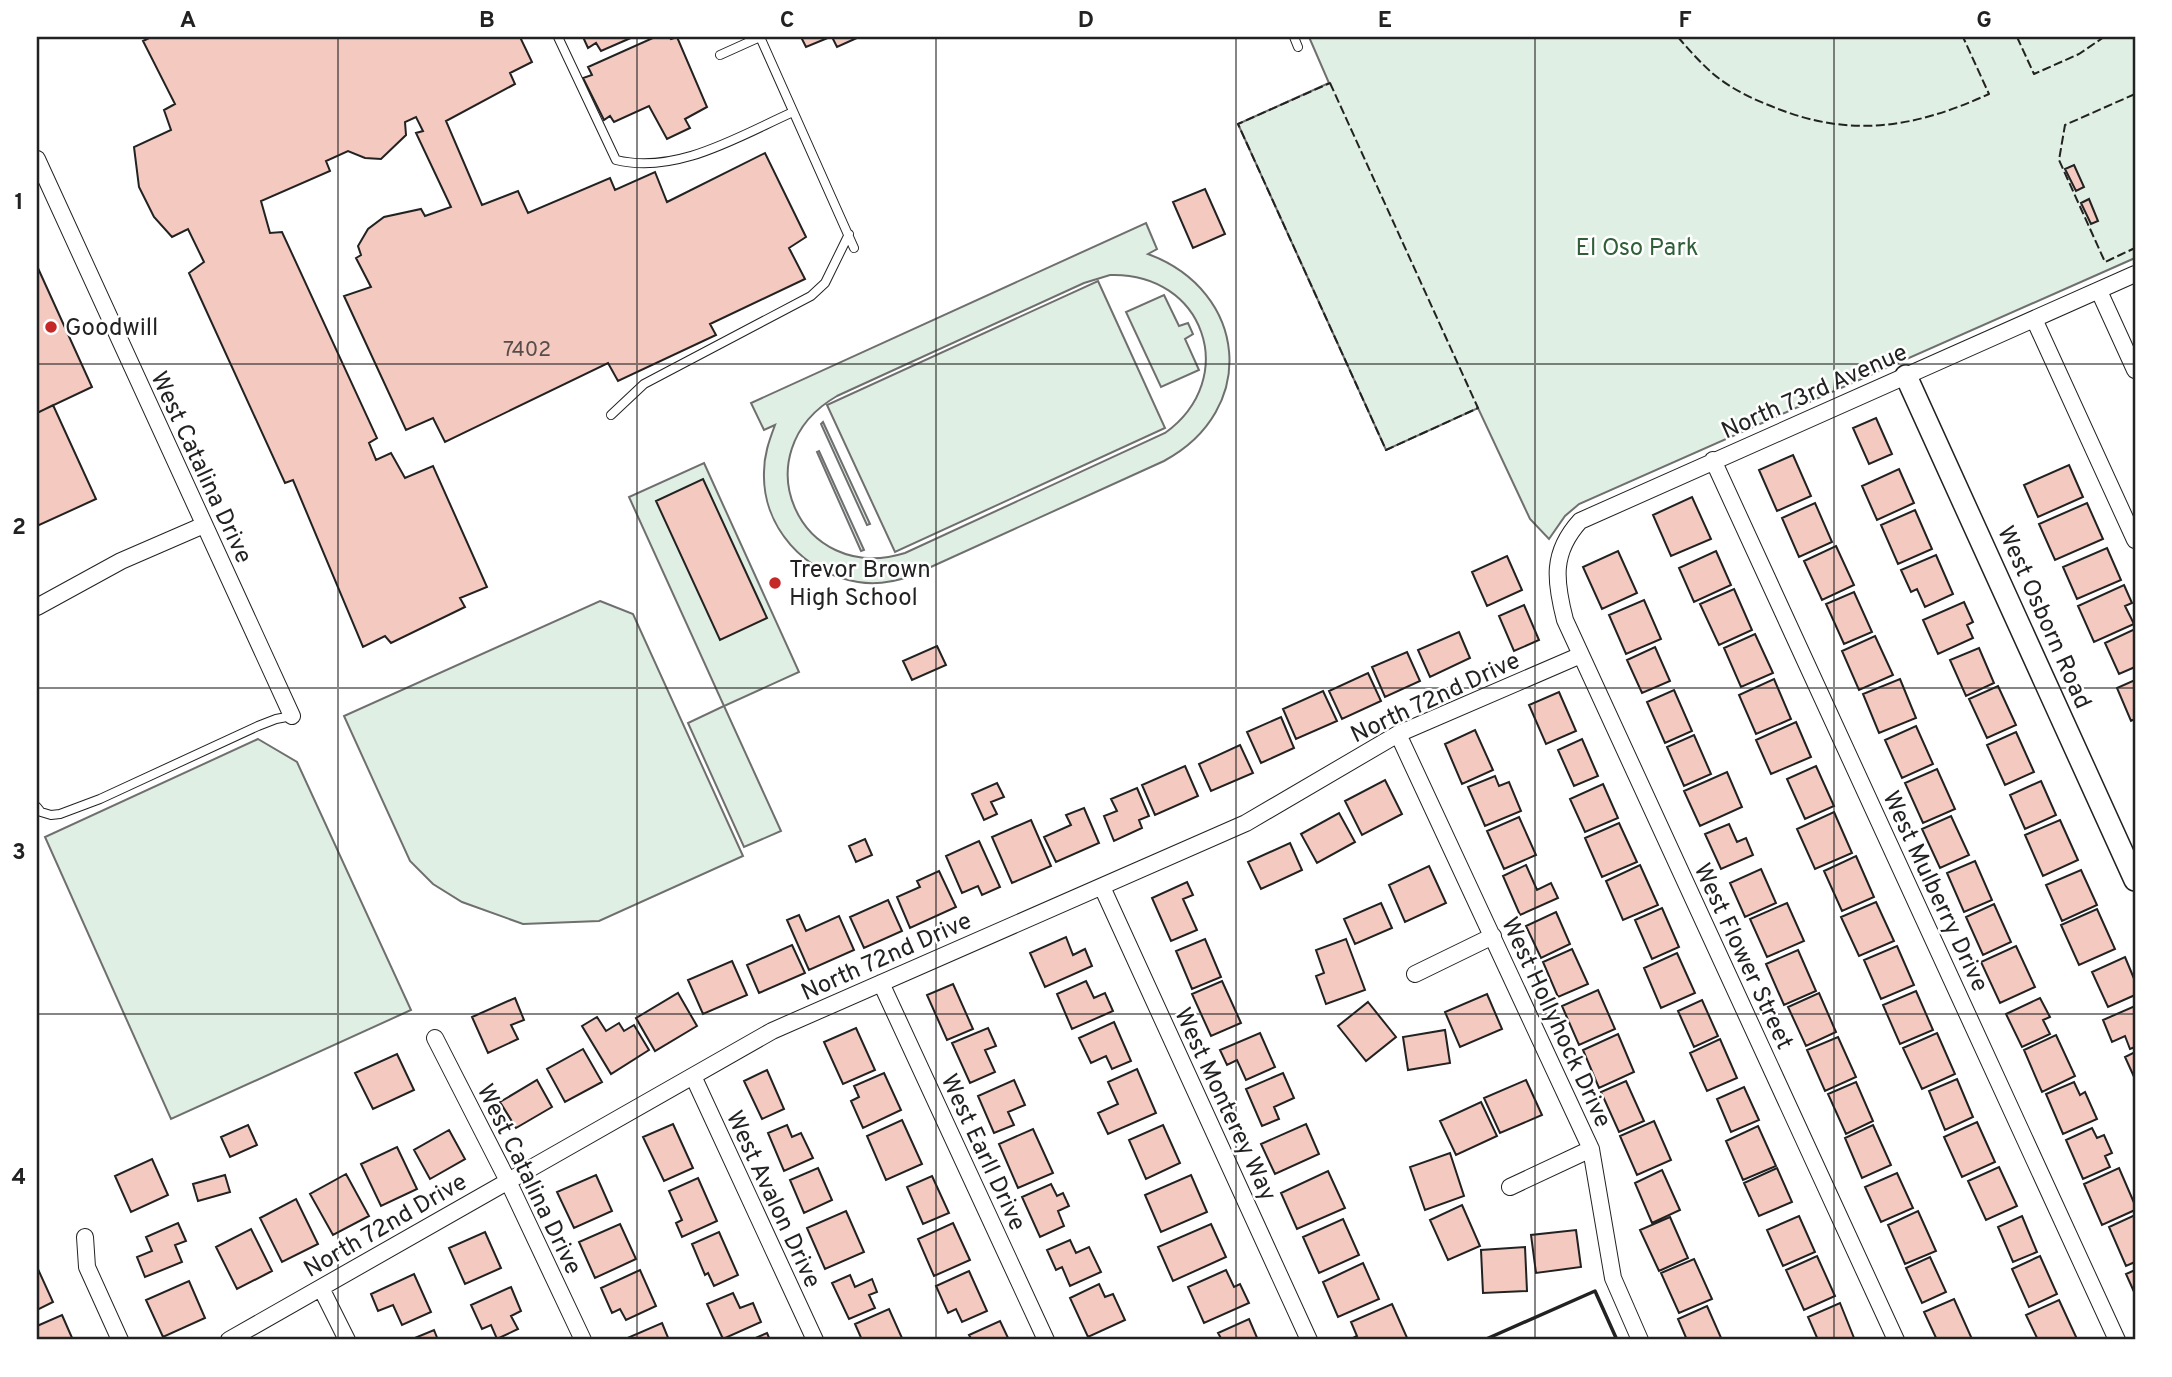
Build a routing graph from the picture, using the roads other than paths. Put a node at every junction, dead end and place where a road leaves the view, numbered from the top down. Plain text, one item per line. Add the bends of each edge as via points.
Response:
1 (558, 37) edge
2 (760, 37) edge
3 (1294, 37) edge
4 (1298, 47) dead end
5 (720, 55) dead end
6 (793, 112) junction
7 (37, 159) edge
8 (849, 234) junction
9 (854, 248) dead end
10 (2135, 274) edge
11 (2099, 290) junction
12 (2034, 319) junction
13 (2135, 370) edge
14 (1906, 376) junction
15 (611, 415) dead end
16 (1713, 460) junction
17 (204, 525) junction
18 (2135, 540) edge
19 (1557, 589) joint
20 (37, 607) edge
21 (1581, 655) junction
22 (292, 716) joint
23 (1398, 734) junction
24 (37, 807) edge
25 (2135, 880) edge
26 (1102, 887) junction
27 (1493, 936) junction
28 (1415, 974) dead end
29 (881, 983) junction
30 (435, 1038) dead end
31 (693, 1076) junction
32 (1591, 1149) junction
33 (508, 1181) junction
34 (1510, 1187) dead end
35 (85, 1237) dead end
36 (321, 1288) junction
37 (120, 1340) edge
38 (229, 1340) edge
39 (346, 1340) edge
40 (583, 1340) edge
41 (815, 1340) edge
42 (1045, 1340) edge
43 (1309, 1340) edge
44 (1640, 1340) edge
45 (1896, 1340) edge
46 (2117, 1340) edge

1 - 6 lane via 616,160 636,165 681,159
2 - 5 lane
2 - 6 lane
3 - 4 lane
6 - 8 lane
7 - 17 street, West Catalina Drive
8 - 9 lane
8 - 15 lane via 825,283 811,296 644,384
10 - 11 street, North 73rd Avenue
11 - 12 street, North 73rd Avenue
11 - 13 street
12 - 14 street, North 73rd Avenue
12 - 18 street
14 - 16 street, North 73rd Avenue
14 - 25 street, West Osborn Road
16 - 19 street, North 73rd Avenue via 1580,521 1560,551
16 - 46 street, West Mulberry Drive
17 - 20 street via 121,561
17 - 22 street, West Catalina Drive
19 - 21 street, West Flower Street
21 - 23 street, North 72nd Drive
21 - 45 street, West Flower Street
22 - 24 lane via 268,722 60,814 41,812
23 - 26 street, North 72nd Drive via 1246,823
23 - 27 street, West Hollyhock Drive
26 - 29 street, North 72nd Drive
26 - 43 street, West Monterey Way
27 - 28 street
27 - 32 street, West Hollyhock Drive
29 - 31 street, North 72nd Drive via 772,1031
29 - 42 street, West Earll Drive
30 - 33 street, West Catalina Drive
31 - 33 street, North 72nd Drive
31 - 41 street, West Avalon Drive
32 - 34 street
32 - 44 street, West Hollyhock Drive via 1613,1278
33 - 36 street, North 72nd Drive
33 - 40 street, West Catalina Drive
35 - 37 street via 87,1267
36 - 38 street, North 72nd Drive
36 - 39 street

